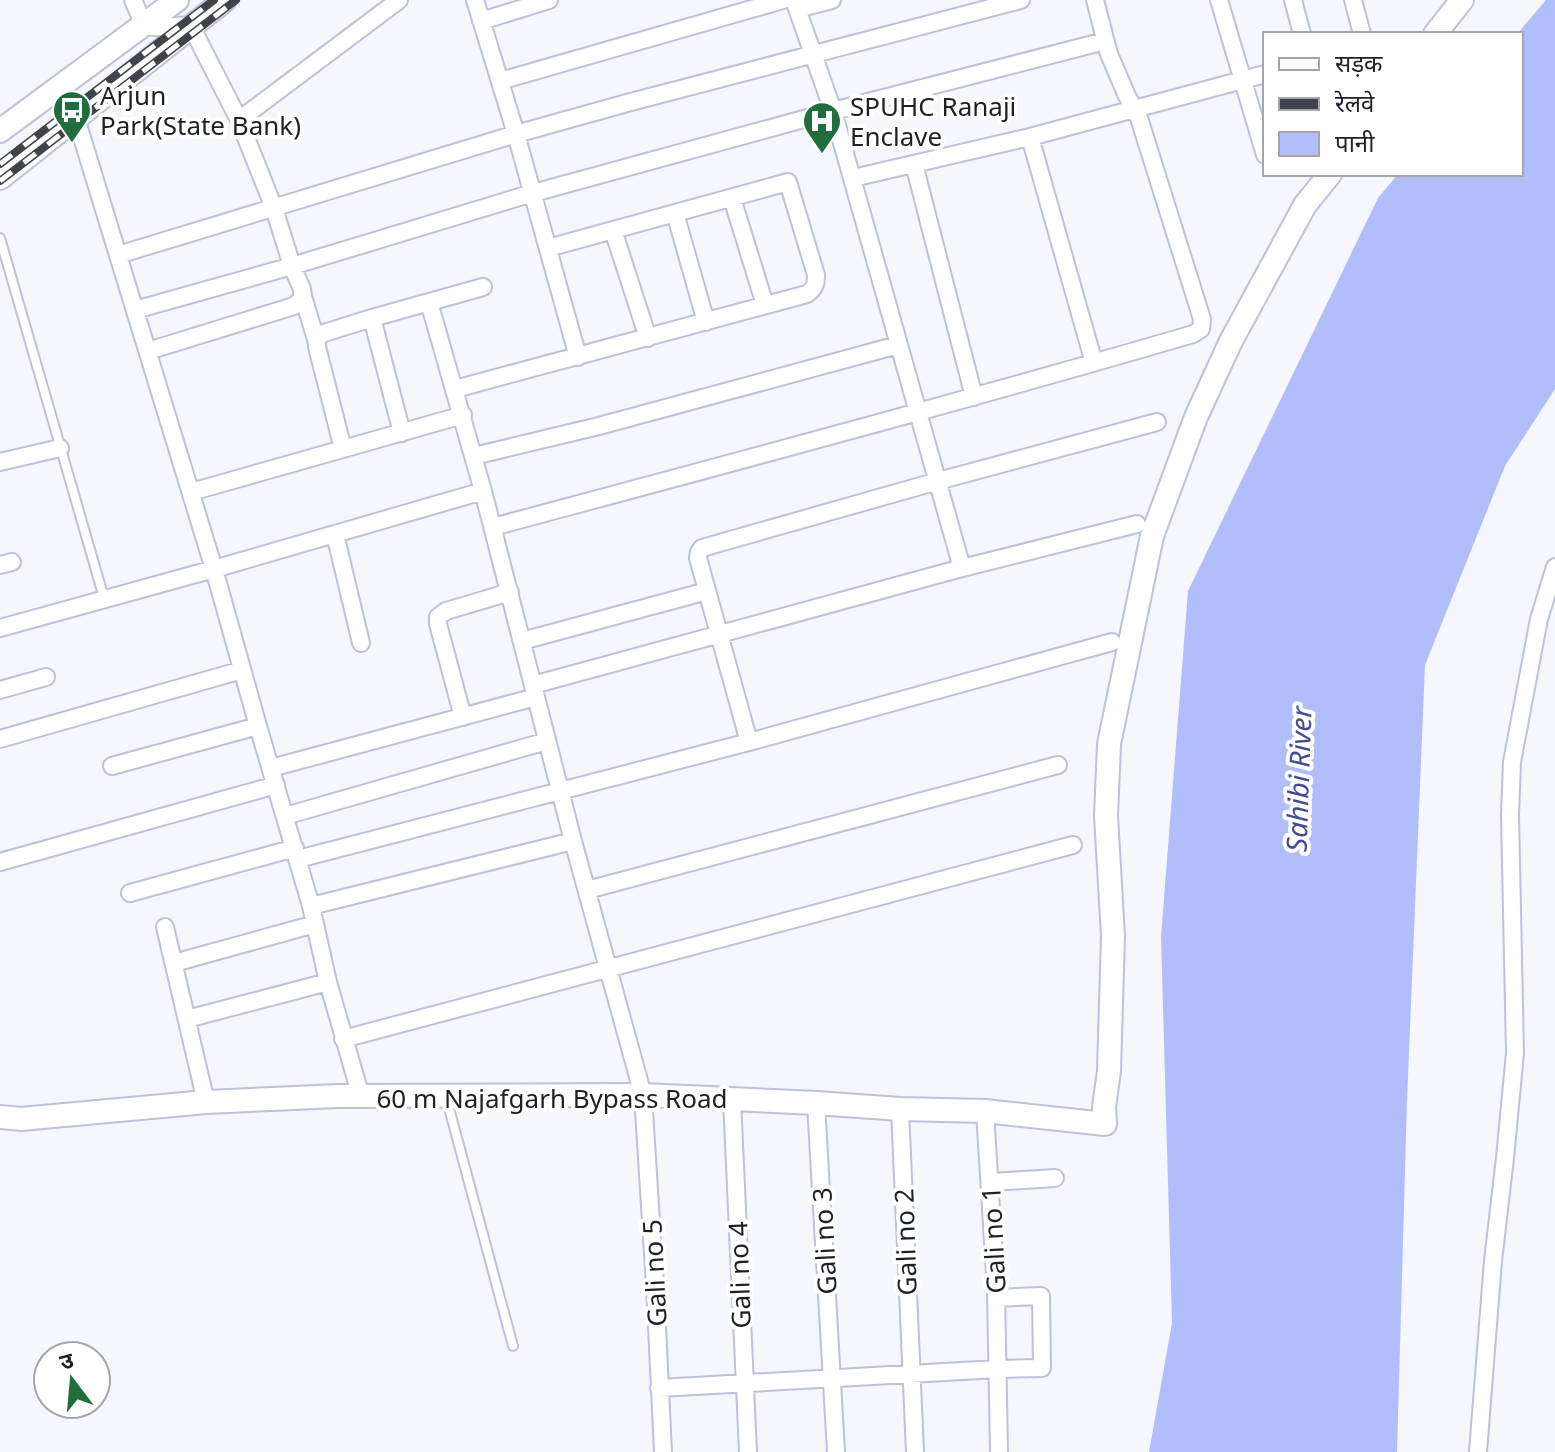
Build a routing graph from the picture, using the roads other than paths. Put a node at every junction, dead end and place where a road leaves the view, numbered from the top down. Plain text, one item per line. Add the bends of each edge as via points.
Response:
1 (133, 0) edge
2 (177, 0) edge
3 (225, 0) edge
4 (399, 0) edge
5 (475, 0) edge
6 (549, 0) edge
7 (832, 0) edge
8 (1021, 0) edge
9 (1095, 0) edge
10 (1219, 0) edge
11 (1293, 0) edge
12 (1353, 0) edge
13 (1462, 0) edge
14 (791, 3) edge
15 (481, 21) junction
16 (144, 25) junction
17 (191, 26) junction
18 (1301, 32) edge
19 (1361, 32) edge
20 (1437, 32) edge
21 (1105, 41) junction
22 (813, 55) junction
23 (1263, 74) edge
24 (1242, 79) junction
25 (500, 81) junction
26 (1135, 108) junction
27 (833, 111) junction
28 (76, 118) junction
29 (239, 120) junction
30 (1, 126) edge
31 (516, 134) junction
32 (1030, 137) junction
33 (1263, 148) edge
34 (914, 164) junction
35 (1328, 176) edge
36 (0, 178) edge
37 (853, 178) junction
38 (532, 194) junction
39 (732, 198) junction
40 (274, 208) junction
41 (675, 213) junction
42 (613, 230) junction
43 (0, 238) edge
44 (548, 248) junction
45 (118, 255) junction
46 (292, 266) junction
47 (483, 287) dead end
48 (302, 293) junction
49 (429, 302) junction
50 (765, 305) junction
51 (135, 310) junction
52 (372, 318) junction
53 (706, 322) junction
54 (648, 338) junction
55 (317, 343) junction
56 (898, 345) junction
57 (148, 351) junction
58 (578, 357) junction
59 (1094, 363) junction
60 (455, 389) junction
61 (974, 397) junction
62 (917, 413) junction
63 (463, 415) junction
64 (1157, 422) dead end
65 (402, 433) junction
66 (60, 448) junction
67 (343, 449) junction
68 (474, 456) junction
69 (0, 462) edge
70 (938, 481) junction
71 (483, 491) junction
72 (191, 492) junction
73 (1137, 524) dead end
74 (493, 527) junction
75 (335, 534) junction
76 (1555, 567) edge
77 (962, 568) junction
78 (214, 569) junction
79 (707, 591) junction
80 (510, 592) junction
81 (104, 598) junction
82 (0, 628) edge
83 (719, 633) junction
84 (522, 641) junction
85 (1112, 642) dead end
86 (361, 643) dead end
87 (242, 670) junction
88 (46, 677) dead end
89 (0, 690) edge
90 (535, 691) junction
91 (463, 717) junction
92 (258, 726) junction
93 (0, 739) edge
94 (547, 741) junction
95 (749, 742) junction
96 (1058, 765) dead end
97 (112, 766) dead end
98 (271, 768) junction
99 (276, 785) junction
100 (560, 790) junction
101 (285, 816) junction
102 (573, 841) junction
103 (1073, 845) dead end
104 (296, 853) junction
105 (0, 862) edge
106 (587, 890) junction
107 (130, 893) dead end
108 (311, 906) junction
109 (315, 924) junction
110 (165, 927) dead end
111 (174, 963) junction
112 (607, 968) junction
113 (328, 982) junction
114 (187, 1019) junction
115 (343, 1039) junction
116 (643, 1095) junction
117 (446, 1096) junction
118 (361, 1097) junction
119 (732, 1099) junction
120 (206, 1102) junction
121 (816, 1103) junction
122 (900, 1109) junction
123 (985, 1111) junction
124 (0, 1117) edge
125 (1055, 1178) dead end
126 (990, 1182) junction
127 (996, 1298) junction
128 (513, 1346) dead end
129 (998, 1369) junction
130 (910, 1375) junction
131 (833, 1379) junction
132 (744, 1384) junction
133 (659, 1388) junction
134 (663, 1452) edge
135 (748, 1452) edge
136 (836, 1452) edge
137 (915, 1452) edge
138 (999, 1452) edge
139 (1478, 1452) edge

1 - 16 street
2 - 16 street
3 - 17 street
4 - 29 street
5 - 15 street
6 - 15 street
7 - 14 street
8 - 22 street
9 - 21 street
10 - 24 street
11 - 18 street
12 - 19 street
13 - 20 street
14 - 22 street
14 - 25 street
15 - 25 street
16 - 17 street
16 - 30 street
17 - 28 street
17 - 29 street
21 - 26 street
21 - 27 street
22 - 27 street
22 - 31 street
23 - 24 street
24 - 26 street
24 - 33 street
25 - 31 street
26 - 32 street
26 - 59 street via 1202,325 1193,334
27 - 37 street
27 - 38 street
28 - 36 street
28 - 45 street
29 - 40 street
31 - 38 street
31 - 40 street
32 - 34 street
32 - 59 street
34 - 37 street
34 - 61 street
35 - 123 street, 60 m Najafgarh Bypass Road via 1305,205 1231,341 1152,536 1109,744 1106,816 1113,936 1105,1124
37 - 56 street
38 - 44 street
38 - 46 street
39 - 41 street
39 - 50 street
39 - 50 street via 788,182 816,282 807,294
40 - 45 street
40 - 46 street
41 - 42 street
41 - 53 street
42 - 44 street
42 - 54 street
43 - 66 lane
44 - 58 street
45 - 51 street
46 - 48 street
46 - 51 street
47 - 49 street
48 - 55 street
48 - 57 street via 294,306
49 - 52 street
49 - 60 street, Gali no 5
50 - 53 street
51 - 57 street
52 - 55 street via 327,331
52 - 65 street
53 - 54 street
54 - 58 street
55 - 67 street
56 - 62 street
56 - 68 street
57 - 72 street
58 - 60 street
59 - 61 street
60 - 63 street, Gali no 5
61 - 62 street
62 - 70 street
62 - 74 street
63 - 65 street
63 - 68 street, Gali no 5
64 - 70 street
65 - 67 street
66 - 69 street
66 - 81 lane
67 - 72 street
68 - 71 street, Gali no 5
70 - 77 street
70 - 79 street via 702,548 698,558
71 - 74 street, Gali no 5
71 - 75 street
72 - 78 street
73 - 77 street
74 - 80 street, Gali no 5
75 - 78 street
75 - 86 street
76 - 139 street via 1539,619 1512,762 1515,1053
77 - 83 street
78 - 81 street
78 - 87 street
79 - 83 street
79 - 84 street
80 - 84 street, Gali no 5
80 - 91 street via 438,617
81 - 82 street
83 - 90 street
83 - 95 street
84 - 90 street, Gali no 5
85 - 95 street
87 - 92 street
87 - 93 street
88 - 89 street
90 - 91 street
90 - 94 street, Gali no 5
91 - 98 street
92 - 97 street
92 - 98 street
94 - 100 street, Gali no 5
94 - 101 street
95 - 100 street
96 - 106 street
98 - 99 street
99 - 101 street
99 - 105 street
100 - 102 street, Gali no 5
100 - 104 street
101 - 104 street
102 - 106 street, Gali no 5
102 - 108 street
103 - 112 street
104 - 107 street
104 - 108 street
106 - 112 street, Gali no 5
108 - 109 street
109 - 111 street
109 - 113 street
110 - 111 street
111 - 114 street
112 - 115 street
112 - 116 street, Gali no 5
113 - 114 street
113 - 115 street
114 - 120 street
115 - 118 street
116 - 117 street, 60 m Najafgarh Bypass Road
116 - 119 street, 60 m Najafgarh Bypass Road
116 - 133 street, Gali no 5
117 - 118 street, 60 m Najafgarh Bypass Road
117 - 128 lane
118 - 120 street, 60 m Najafgarh Bypass Road
119 - 121 street, 60 m Najafgarh Bypass Road
119 - 132 street, Gali no 4
120 - 124 street, 60 m Najafgarh Bypass Road
121 - 122 street, 60 m Najafgarh Bypass Road
121 - 131 street, Gali no 3
122 - 123 street, 60 m Najafgarh Bypass Road
122 - 130 street, Gali no 2
123 - 126 street, Gali no 1
125 - 126 street, Gali no 1
126 - 127 street, Gali no 1
127 - 129 street, Gali no 1
127 - 129 street via 1041,1296 1042,1368
129 - 130 street
129 - 138 street, Gali no 1
130 - 131 street
130 - 137 street, Gali no 2
131 - 132 street
131 - 136 street, Gali no 3
132 - 133 street
132 - 135 street, Gali no 4
133 - 134 street, Gali no 5

